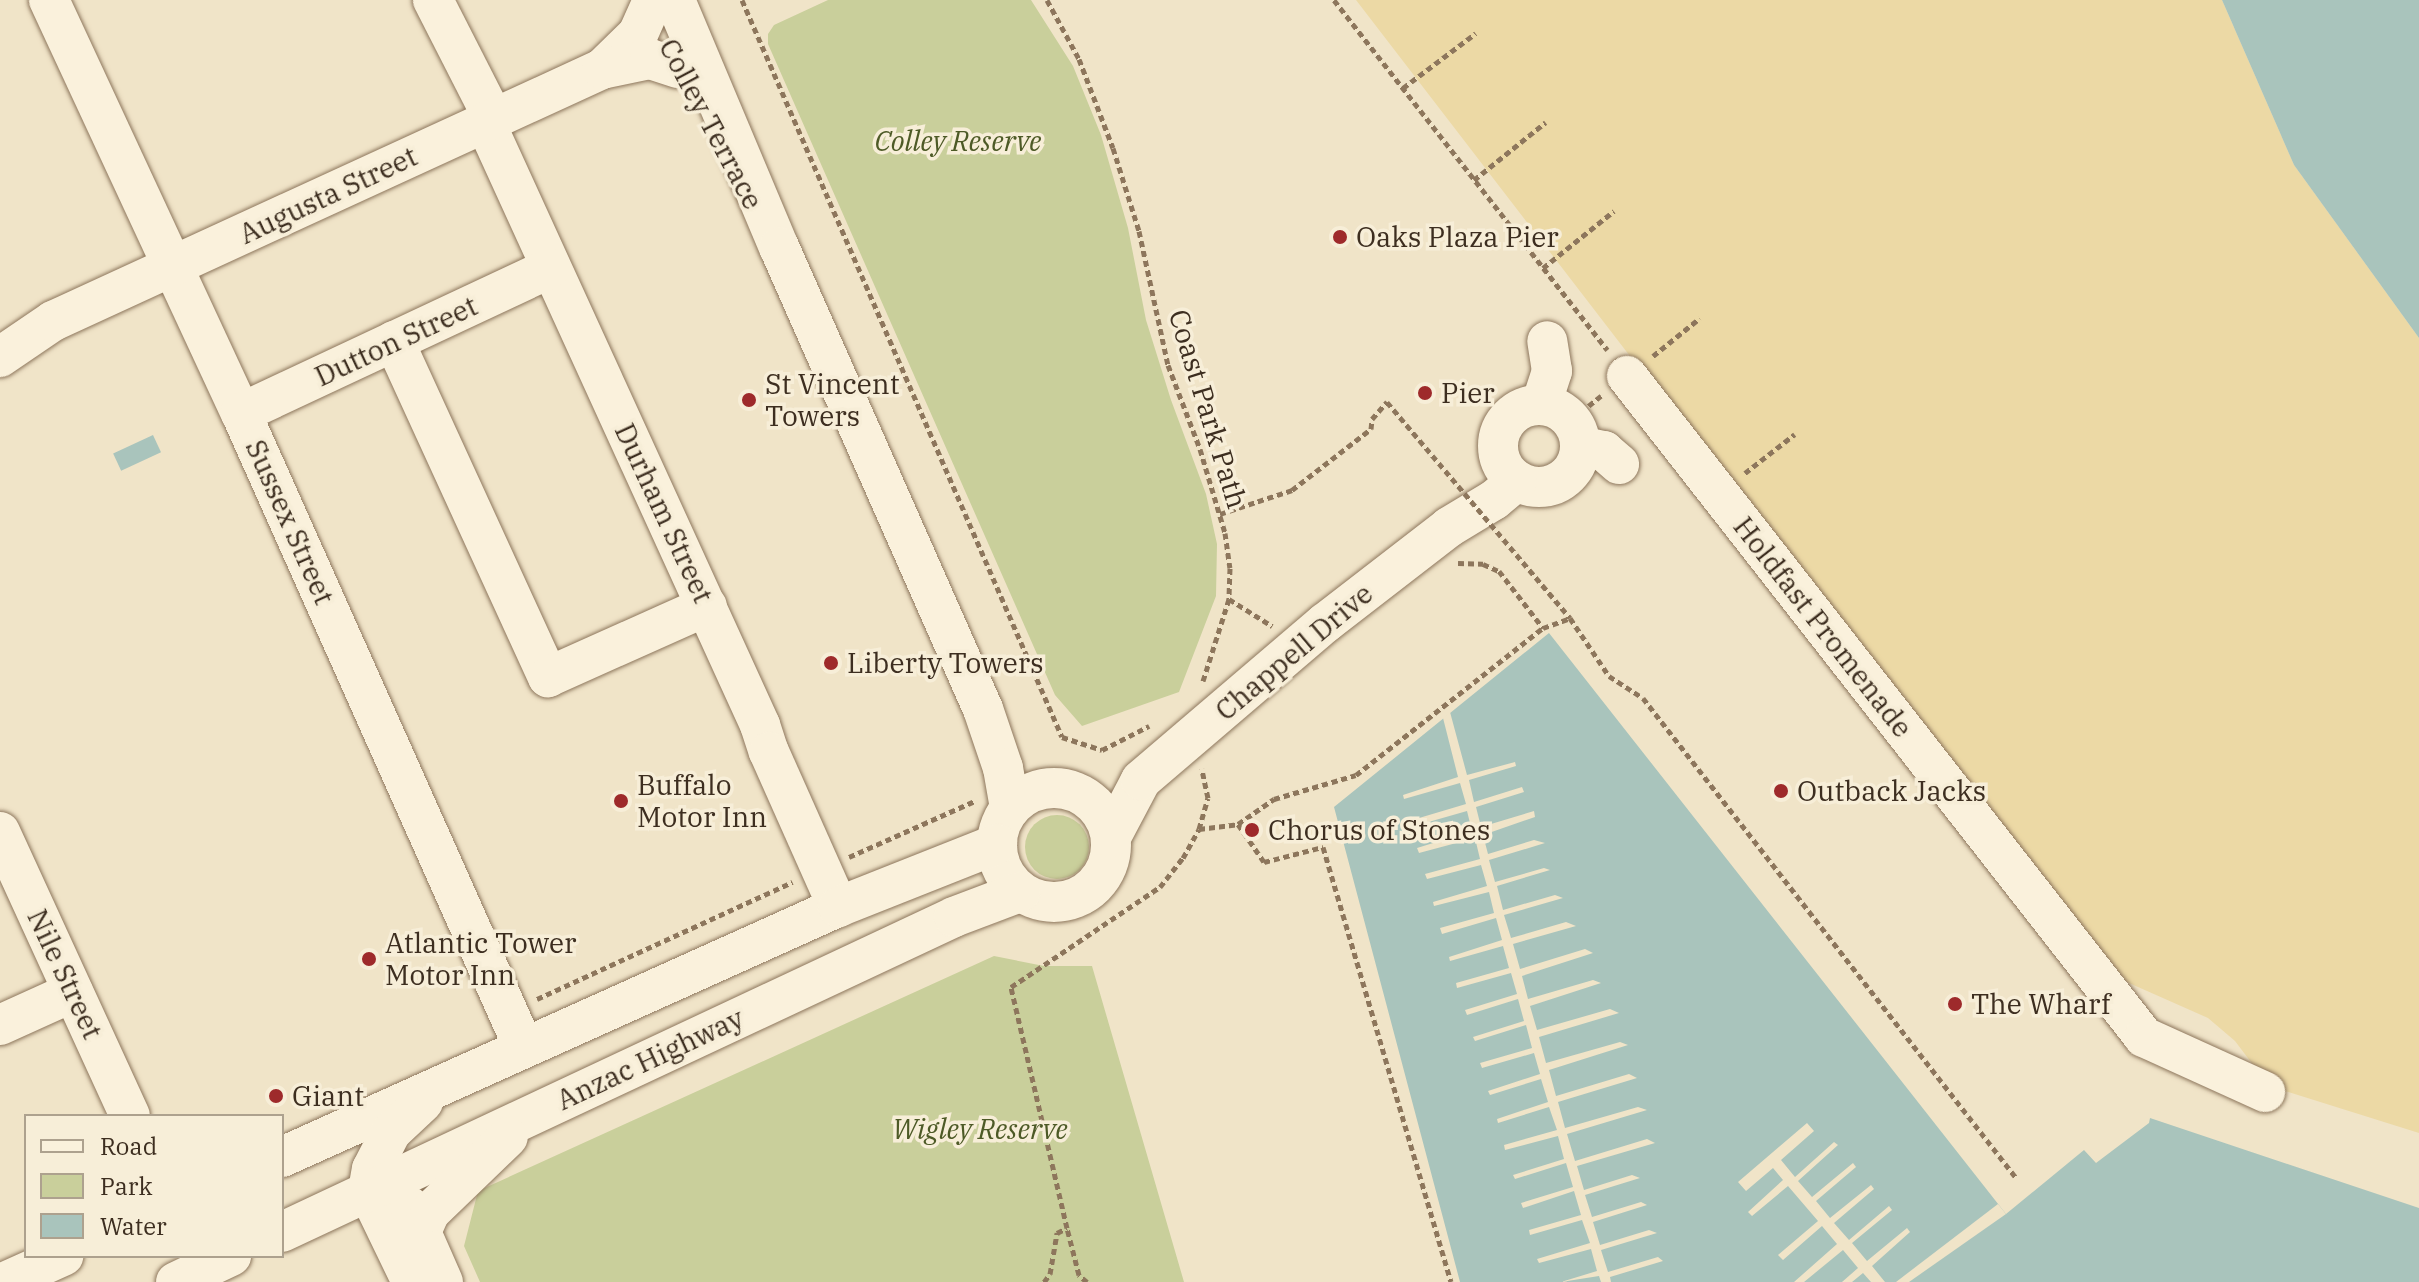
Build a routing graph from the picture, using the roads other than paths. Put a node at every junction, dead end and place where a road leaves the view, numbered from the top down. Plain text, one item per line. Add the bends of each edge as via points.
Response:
1 (49, 0) edge
2 (433, 0) edge
3 (657, 2) edge
4 (678, 68) junction
5 (602, 69) junction
6 (489, 120) junction
7 (779, 247) junction
8 (173, 266) junction
9 (550, 268) junction
10 (0, 321) edge
11 (53, 321) junction
12 (394, 341) junction
13 (1547, 341) dead end
14 (0, 357) edge
15 (1627, 376) road end
16 (241, 413) junction
17 (1564, 424) junction
18 (1497, 445) junction
19 (1619, 464) dead end
20 (1517, 481) junction
21 (1449, 546) junction
22 (707, 606) junction
23 (983, 709) junction
24 (1141, 780) junction
25 (1067, 790) junction
26 (999, 811) junction
27 (0, 832) edge
28 (1111, 837) junction
29 (1020, 892) junction
30 (838, 907) junction
31 (73, 992) junction
32 (0, 1025) edge
33 (524, 1048) junction
34 (486, 1065) junction
35 (2265, 1092) dead end
36 (129, 1114) edge
37 (531, 1114) junction
38 (284, 1156) edge
39 (284, 1164) edge
40 (379, 1179) junction
41 (284, 1231) edge
42 (421, 1232) junction
43 (59, 1258) edge
44 (227, 1258) edge
45 (5, 1282) edge
46 (176, 1282) edge
47 (412, 1282) edge
48 (443, 1282) edge

1 - 8 street, Sussex Street
2 - 6 street, Durham Street
3 - 4 street, Colley Terrace
3 - 5 street, Augusta Street via 638,34
3 - 7 street, Colley Terrace
4 - 5 street, Augusta Street via 650,59
4 - 7 street, Colley Terrace
5 - 6 street, Augusta Street
6 - 8 street, Augusta Street
6 - 9 street, Durham Street
7 - 23 street, Colley Terrace
8 - 11 street, Augusta Street
8 - 16 street, Sussex Street
9 - 12 street, Dutton Street
9 - 22 street, Durham Street
10 - 11 street, Augusta Street
11 - 14 street, Augusta Street
12 - 16 street, Dutton Street
12 - 22 street via 548,677
13 - 17 street
15 - 35 street, Holdfast Promenade via 2144,1037
16 - 33 street, Sussex Street
17 - 18 street via 1520,409 1499,434
17 - 19 street
17 - 20 street via 1575,465 1562,479 1535,487
18 - 20 street via 1502,465
18 - 21 street, Chappell Drive
20 - 21 street, Chappell Drive
21 - 24 street, Chappell Drive via 1325,623
22 - 30 street, Durham Street
23 - 25 street, Colley Terrace
23 - 26 street, Colley Terrace
24 - 25 street
24 - 28 street, Chappell Drive
25 - 26 street via 1033,792
25 - 28 street via 1098,809
26 - 29 street via 1003,870
26 - 30 street via 988,824
27 - 31 street, Nile Street
28 - 29 street via 1107,867 1088,891 1054,902
29 - 37 street, Anzac Highway via 954,917
30 - 33 street
31 - 32 street
31 - 36 street, Nile Street
33 - 34 street
34 - 38 street
34 - 40 street via 431,1095 391,1132
37 - 40 street, Anzac Highway
37 - 42 street via 430,1212
39 - 40 street via 336,1158
40 - 41 street, Anzac Highway
40 - 42 street
40 - 47 street
42 - 48 street
43 - 45 street
44 - 46 street

